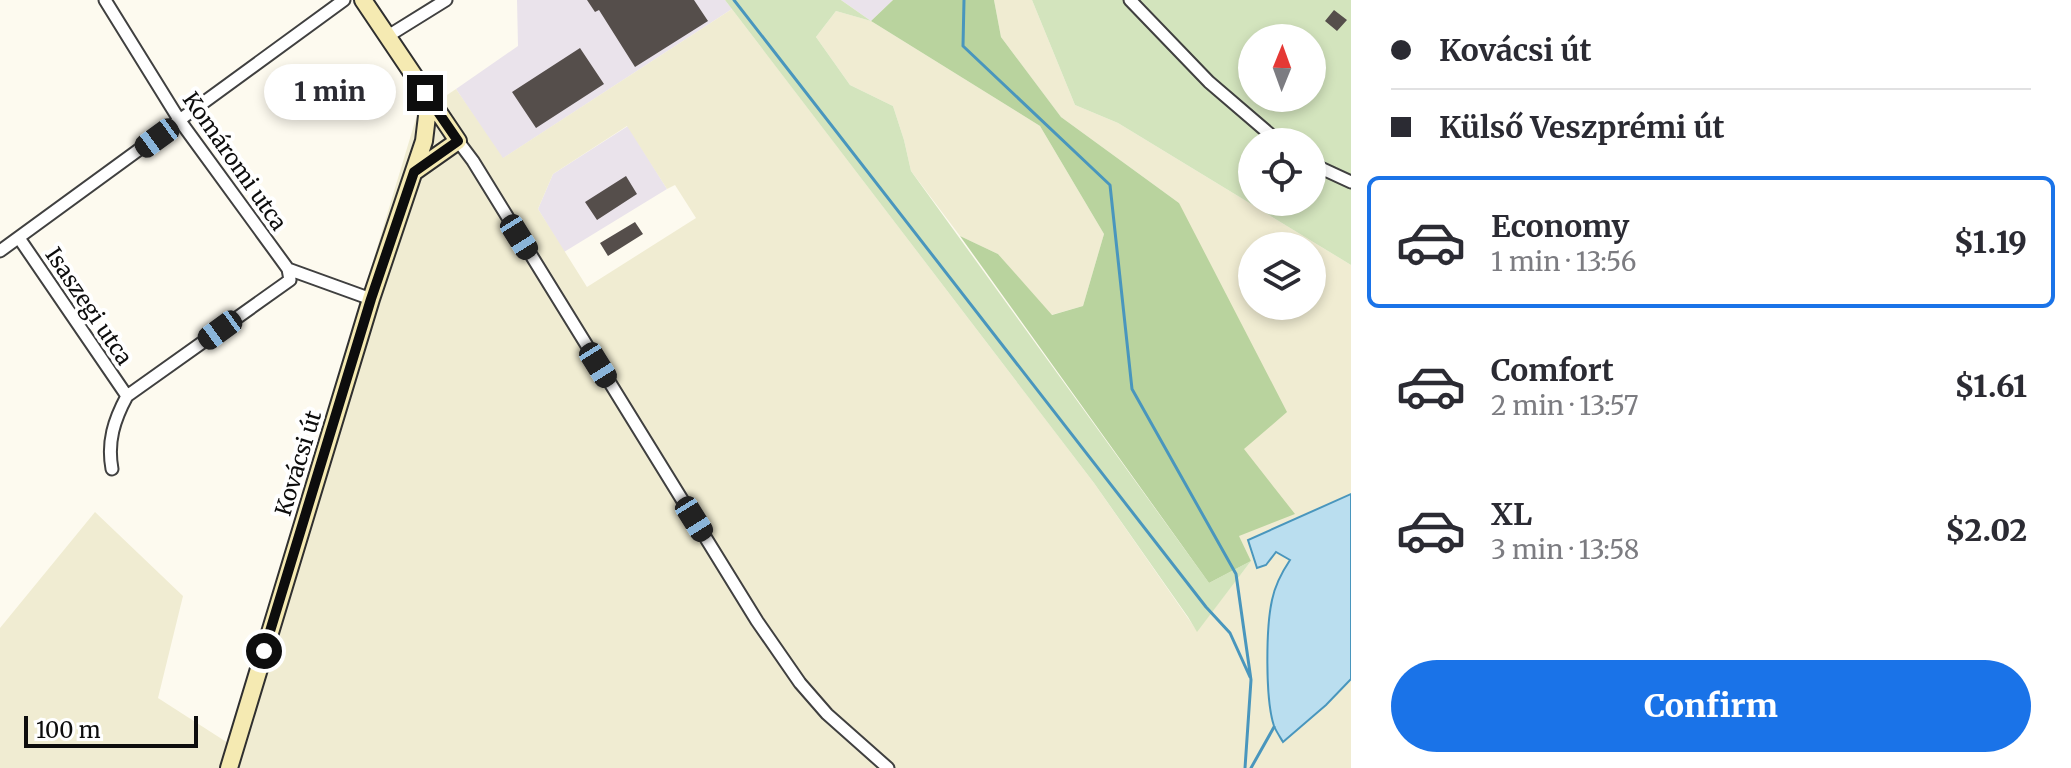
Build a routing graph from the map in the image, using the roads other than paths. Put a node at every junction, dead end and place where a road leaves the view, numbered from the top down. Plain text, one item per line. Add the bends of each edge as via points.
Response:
1 (105, 0) edge
2 (344, 0) edge
3 (363, 0) edge
4 (446, 0) edge
5 (1130, 0) edge
6 (388, 36) junction
7 (425, 93) junction
8 (180, 121) junction
9 (1263, 128) edge
10 (454, 136) junction
11 (424, 141) junction
12 (1326, 170) edge
13 (414, 172) junction
14 (1351, 182) edge
15 (19, 238) junction
16 (0, 251) edge
17 (288, 269) junction
18 (371, 299) junction
19 (127, 396) junction
20 (112, 469) dead end
21 (229, 768) edge
22 (888, 768) edge

1 - 8 street, Komáromi utca
2 - 8 street
3 - 6 street
4 - 6 street
5 - 9 street via 1209,82
6 - 7 street
7 - 10 street
7 - 11 street, Kovácsi út
8 - 15 street
8 - 17 street, Komáromi utca
10 - 11 street via 438,131
10 - 13 street
10 - 22 street via 757,621 827,714
11 - 13 street, Kovácsi út
12 - 14 street
13 - 18 street, Kovácsi út
15 - 16 street
15 - 19 street, Isaszegi utca
17 - 18 street
17 - 19 street via 290,280
18 - 21 street, Kovácsi út
19 - 20 street via 110,442

